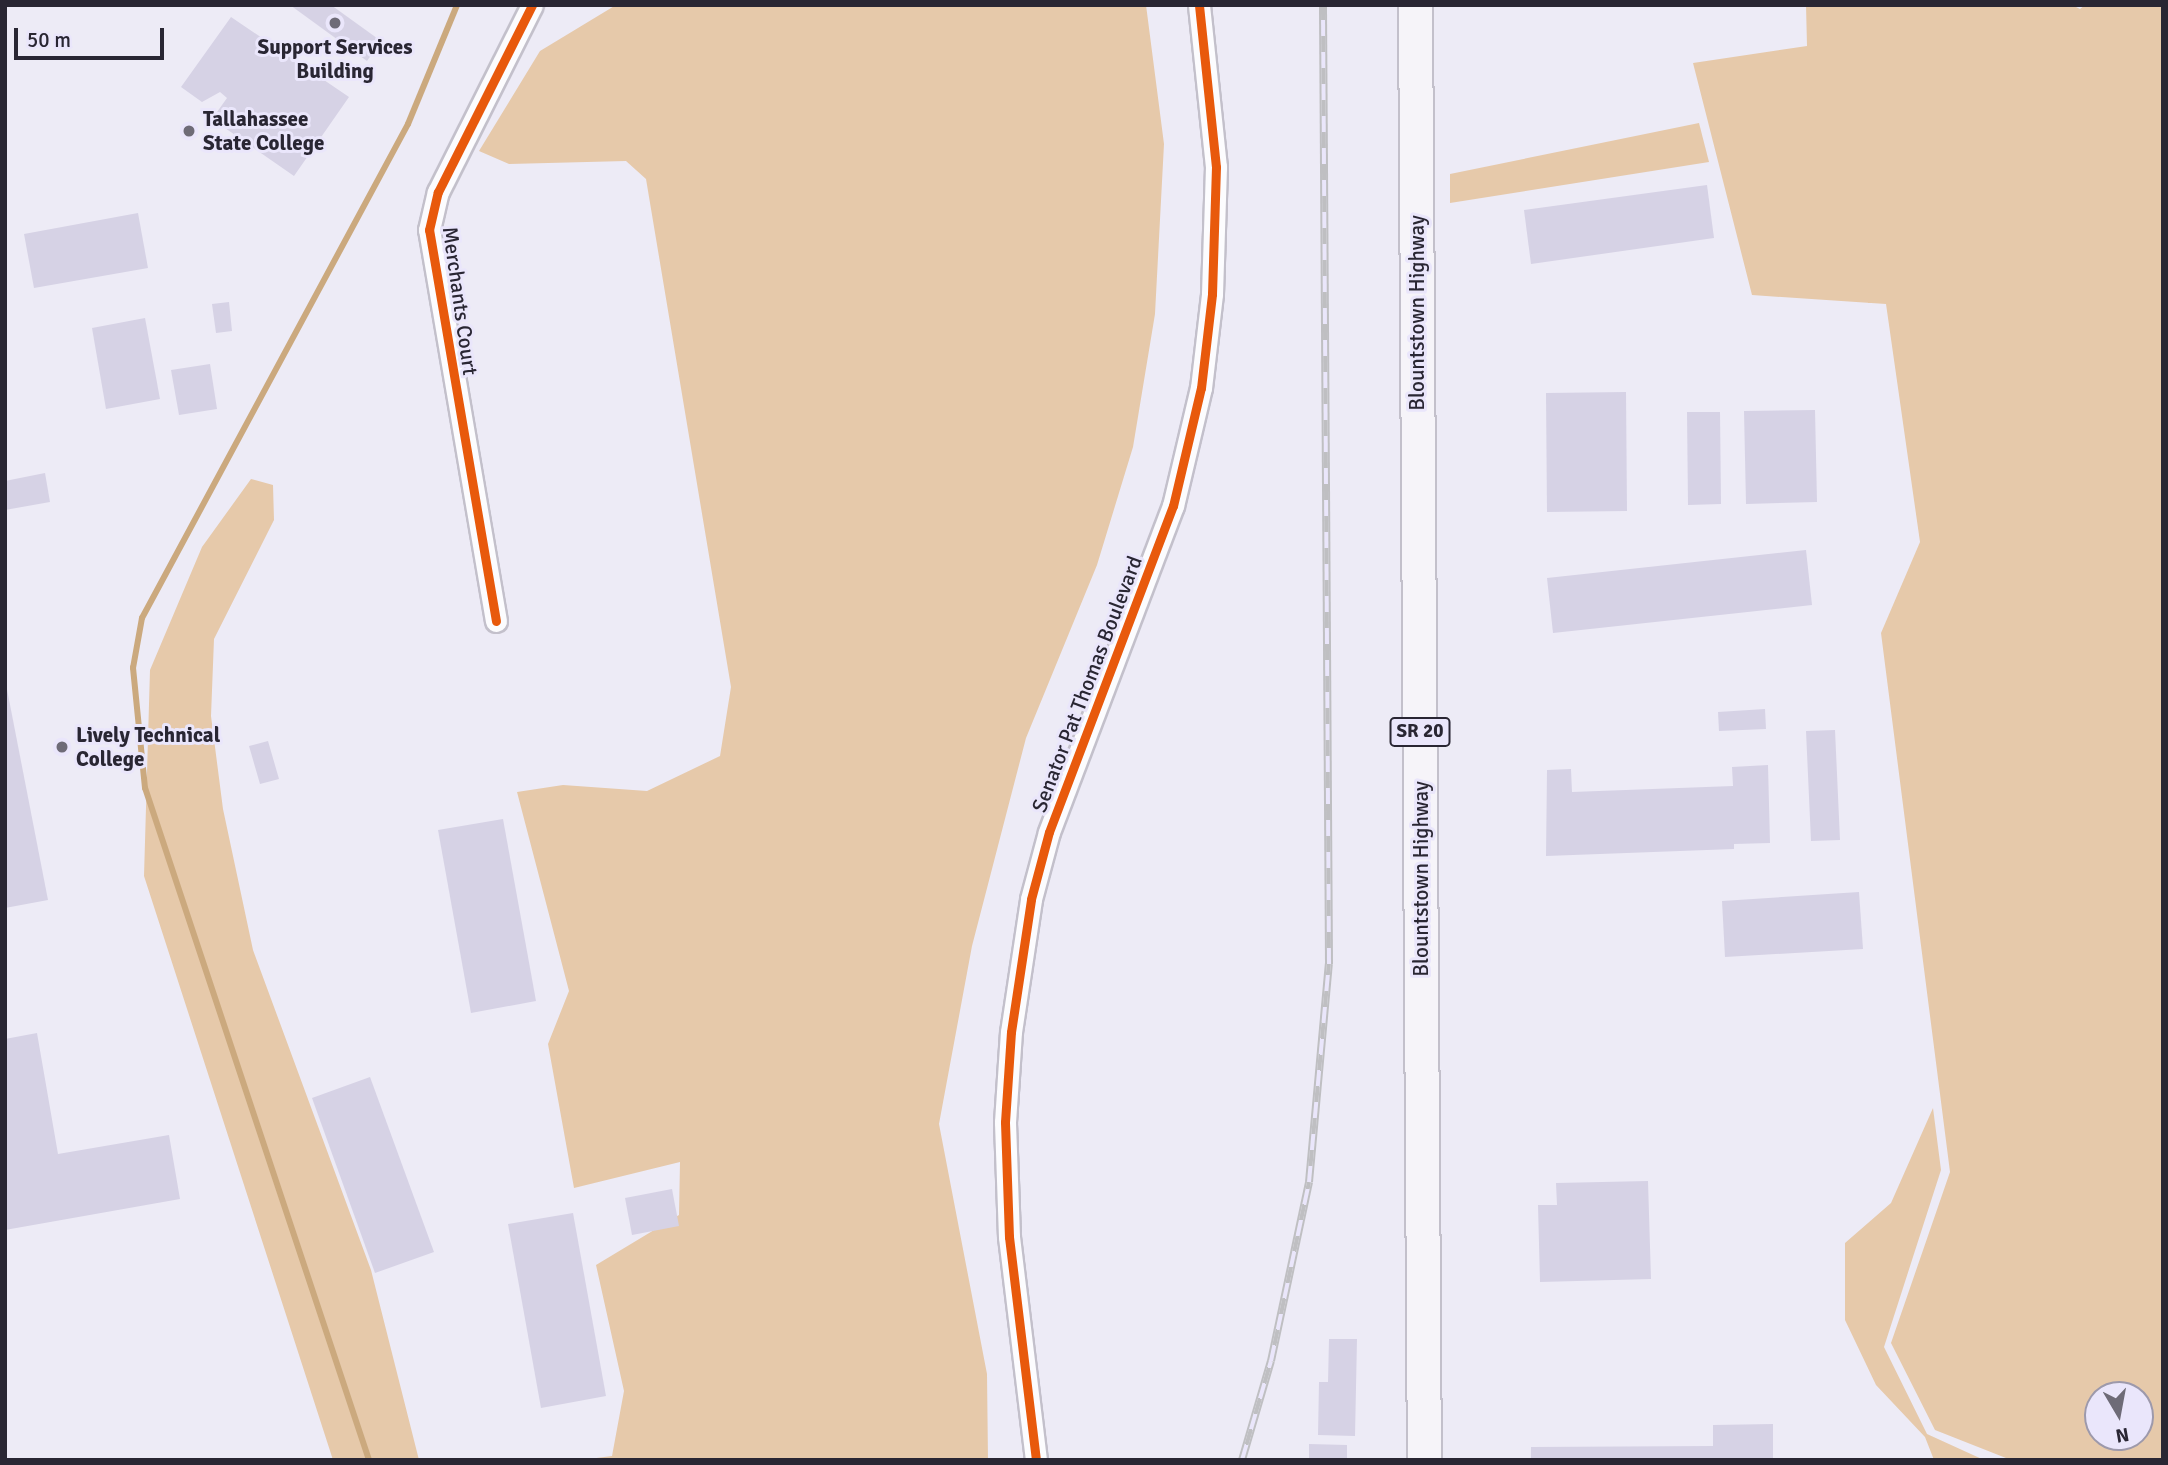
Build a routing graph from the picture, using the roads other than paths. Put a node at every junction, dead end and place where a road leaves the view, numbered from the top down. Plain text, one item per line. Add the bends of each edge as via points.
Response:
1 (533, 5) edge
2 (1199, 5) edge
3 (1415, 5) edge
4 (496, 621) dead end
5 (1037, 1460) edge
6 (1424, 1460) edge

1 - 4 street, Merchants Court via 438,192 429,230
2 - 5 street, Senator Pat Thomas Boulevard via 1216,167 1212,294 1200,388 1160,545 1074,755 1049,832 1031,899 1011,1032 1005,1122 1009,1237
3 - 6 main road, Blountstown Highway / SR 20

